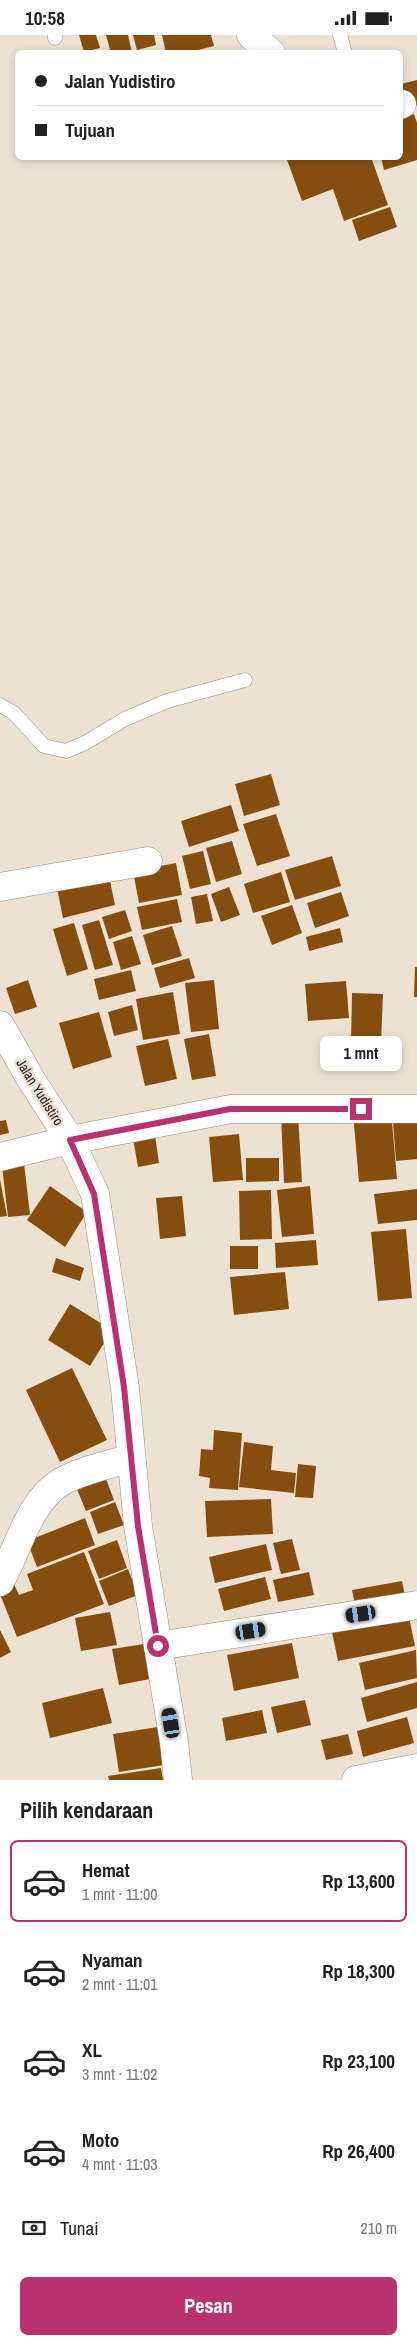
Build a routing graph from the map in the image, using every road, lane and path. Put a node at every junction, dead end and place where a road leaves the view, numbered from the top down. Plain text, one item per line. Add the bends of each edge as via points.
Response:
1 (251, 35) edge
2 (340, 35) edge
3 (268, 50) edge
4 (344, 50) edge
5 (245, 680) dead end
6 (0, 705) edge
7 (148, 861) dead end
8 (0, 887) edge
9 (0, 1025) edge
10 (417, 1109) edge
11 (70, 1140) junction
12 (0, 1157) edge
13 (130, 1458) junction
14 (0, 1582) edge
15 (417, 1605) edge
16 (158, 1646) junction
17 (417, 1767) edge
18 (178, 1780) edge
19 (356, 1780) edge

1 - 3 street
2 - 4 lane
5 - 6 lane via 167,701 125,719 66,751 44,745 14,713
7 - 8 street
9 - 11 street, Jalan Yudistiro
10 - 11 street via 230,1109
11 - 12 street
11 - 13 street, Jalan Yudistiro via 94,1194 124,1387
13 - 14 street via 63,1480 50,1489 28,1522
13 - 16 street, Jalan Yudistiro
15 - 16 street
16 - 18 street, Jalan Yudistiro
17 - 19 street

